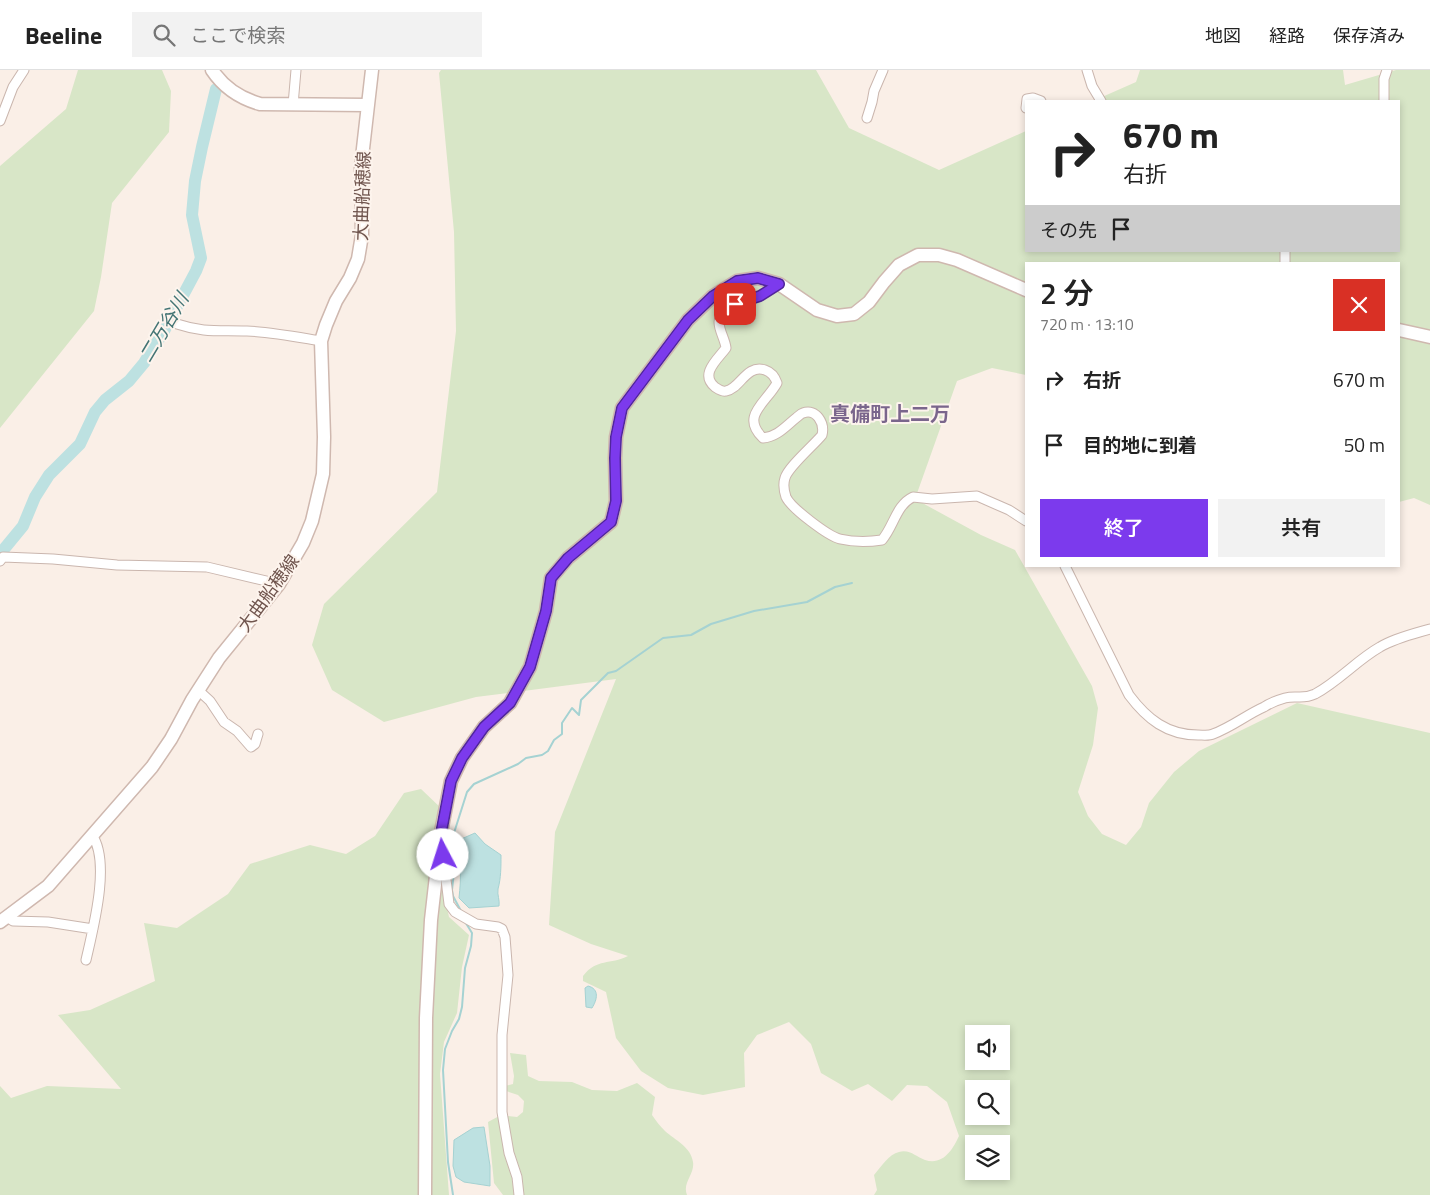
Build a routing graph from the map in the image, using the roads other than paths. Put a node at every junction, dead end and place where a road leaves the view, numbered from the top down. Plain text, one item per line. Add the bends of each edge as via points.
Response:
1 (24, 70) edge
2 (212, 70) edge
3 (296, 70) edge
4 (372, 70) edge
5 (883, 70) edge
6 (1087, 70) edge
7 (1387, 70) edge
8 (1026, 100) edge
9 (1038, 100) edge
10 (1100, 100) edge
11 (1384, 100) edge
12 (293, 105) junction
13 (367, 106) junction
14 (867, 118) dead end
15 (0, 121) edge
16 (779, 284) junction
17 (1025, 290) edge
18 (177, 324) dead end
19 (1400, 330) edge
20 (1430, 337) edge
21 (321, 341) junction
22 (1025, 519) edge
23 (0, 561) edge
24 (1066, 567) edge
25 (279, 584) junction
26 (1430, 629) edge
27 (198, 690) junction
28 (258, 734) dead end
29 (92, 835) junction
30 (438, 849) junction
31 (3, 919) edge
32 (93, 929) junction
33 (86, 960) dead end
34 (424, 1195) edge
35 (519, 1195) edge

1 - 15 street via 13,87
2 - 12 street via 227,88 242,99 260,104
3 - 12 street
4 - 13 street, 大曲船穂線
5 - 14 street
6 - 10 street
7 - 11 street
8 - 9 street
12 - 13 street
13 - 21 street, 大曲船穂線 via 362,166 362,235 358,259 336,301
16 - 17 street via 817,310 837,316 854,314 869,302 899,265 918,255 939,255
16 - 22 street via 722,313 719,320 726,348 709,370 709,377 712,384 727,391 755,370 768,371 775,377 778,384 752,418 763,438 771,438 803,413 813,413 820,419 824,427 822,435 785,477 786,498 792,505 838,538 858,541 882,540 901,505 913,497 977,496
16 - 30 street via 758,278 737,281 713,296 688,320 622,408 615,444 616,501 611,522 568,558 551,578 546,611 530,667 510,703 484,727 462,758 451,781
18 - 21 street via 207,332 247,331
19 - 20 street
21 - 25 street, 大曲船穂線 via 323,474 303,544
23 - 25 street via 3,557 207,567
24 - 26 street via 1138,707 1172,732 1186,735 1211,735 1263,707 1286,698 1304,698 1314,694 1379,647
25 - 27 street, 大曲船穂線 via 219,658
27 - 28 street via 224,722 251,747
27 - 29 street, 大曲船穂線 via 152,767
29 - 31 street, 大曲船穂線 via 48,886
29 - 32 street via 97,842 100,871
30 - 34 street via 426,1018
30 - 35 street via 443,855 446,889 452,908 476,924 498,926 505,937 508,975 502,1035 502,1112
31 - 32 street
32 - 33 street

